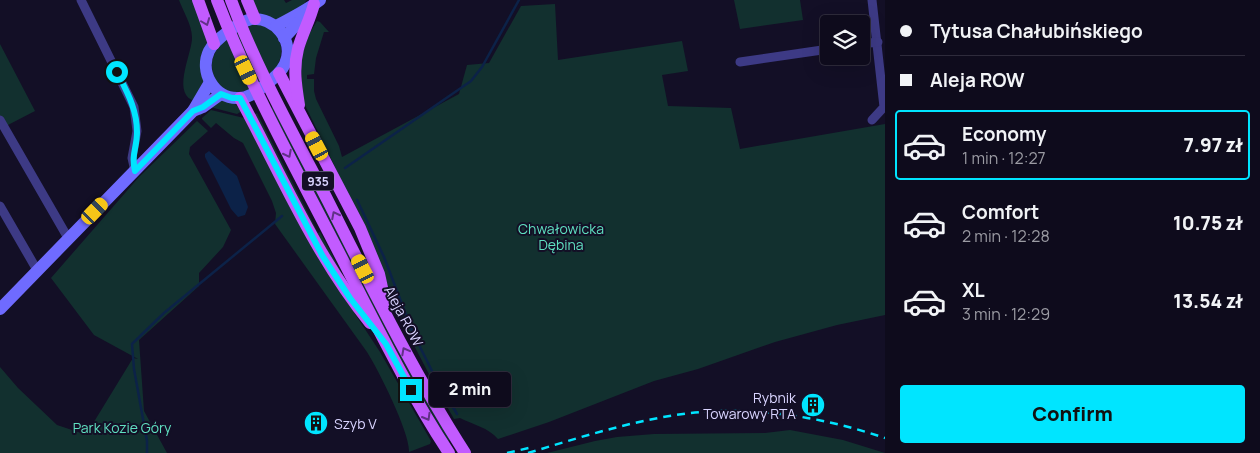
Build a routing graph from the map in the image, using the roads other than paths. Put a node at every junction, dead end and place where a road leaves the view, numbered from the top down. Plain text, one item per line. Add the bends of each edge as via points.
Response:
1 (81, 0) edge
2 (198, 0) edge
3 (247, 0) edge
4 (872, 0) edge
5 (232, 2) edge
6 (313, 5) edge
7 (219, 6) edge
8 (255, 19) junction
9 (276, 26) junction
10 (284, 38) junction
11 (878, 42) junction
12 (870, 43) edge
13 (214, 44) junction
14 (820, 50) edge
15 (882, 52) edge
16 (740, 62) dead end
17 (279, 73) junction
18 (210, 82) junction
19 (221, 94) junction
20 (240, 98) junction
21 (193, 111) junction
22 (300, 114) junction
23 (0, 120) edge
24 (872, 120) dead end
25 (135, 171) junction
26 (0, 206) edge
27 (68, 238) junction
28 (37, 270) junction
29 (0, 309) edge
30 (388, 318) junction
31 (386, 344) junction
32 (449, 453) edge
33 (465, 453) edge

1 - 25 street via 134,106 137,131 132,158
2 -> 13 main road
3 - 8 main road
4 - 11 street
30 -> 5 main road, Aleja ROW / 935 via 278,103
6 - 9 main road
6 - 10 main road
6 - 22 main road via 296,58
7 -> 31 main road, Aleja ROW / 935 via 266,110
8 - 9 main road
8 - 13 main road via 239,24
9 - 10 main road
10 - 17 main road via 288,54
11 - 12 street
11 - 15 street
13 - 18 main road via 206,63
14 - 16 street
15 - 24 street via 884,107
17 - 20 main road via 254,94
17 - 22 main road
18 - 19 main road
18 - 21 main road
19 - 20 main road
19 - 21 main road
20 - 31 main road via 314,241 350,298
21 - 25 main road
22 - 30 main road via 368,247 379,274
23 - 27 street
25 - 27 main road
26 - 28 street
27 - 28 main road
28 - 29 main road
33 -> 30 main road, Aleja ROW / 935
31 -> 32 main road, Aleja ROW / 935

